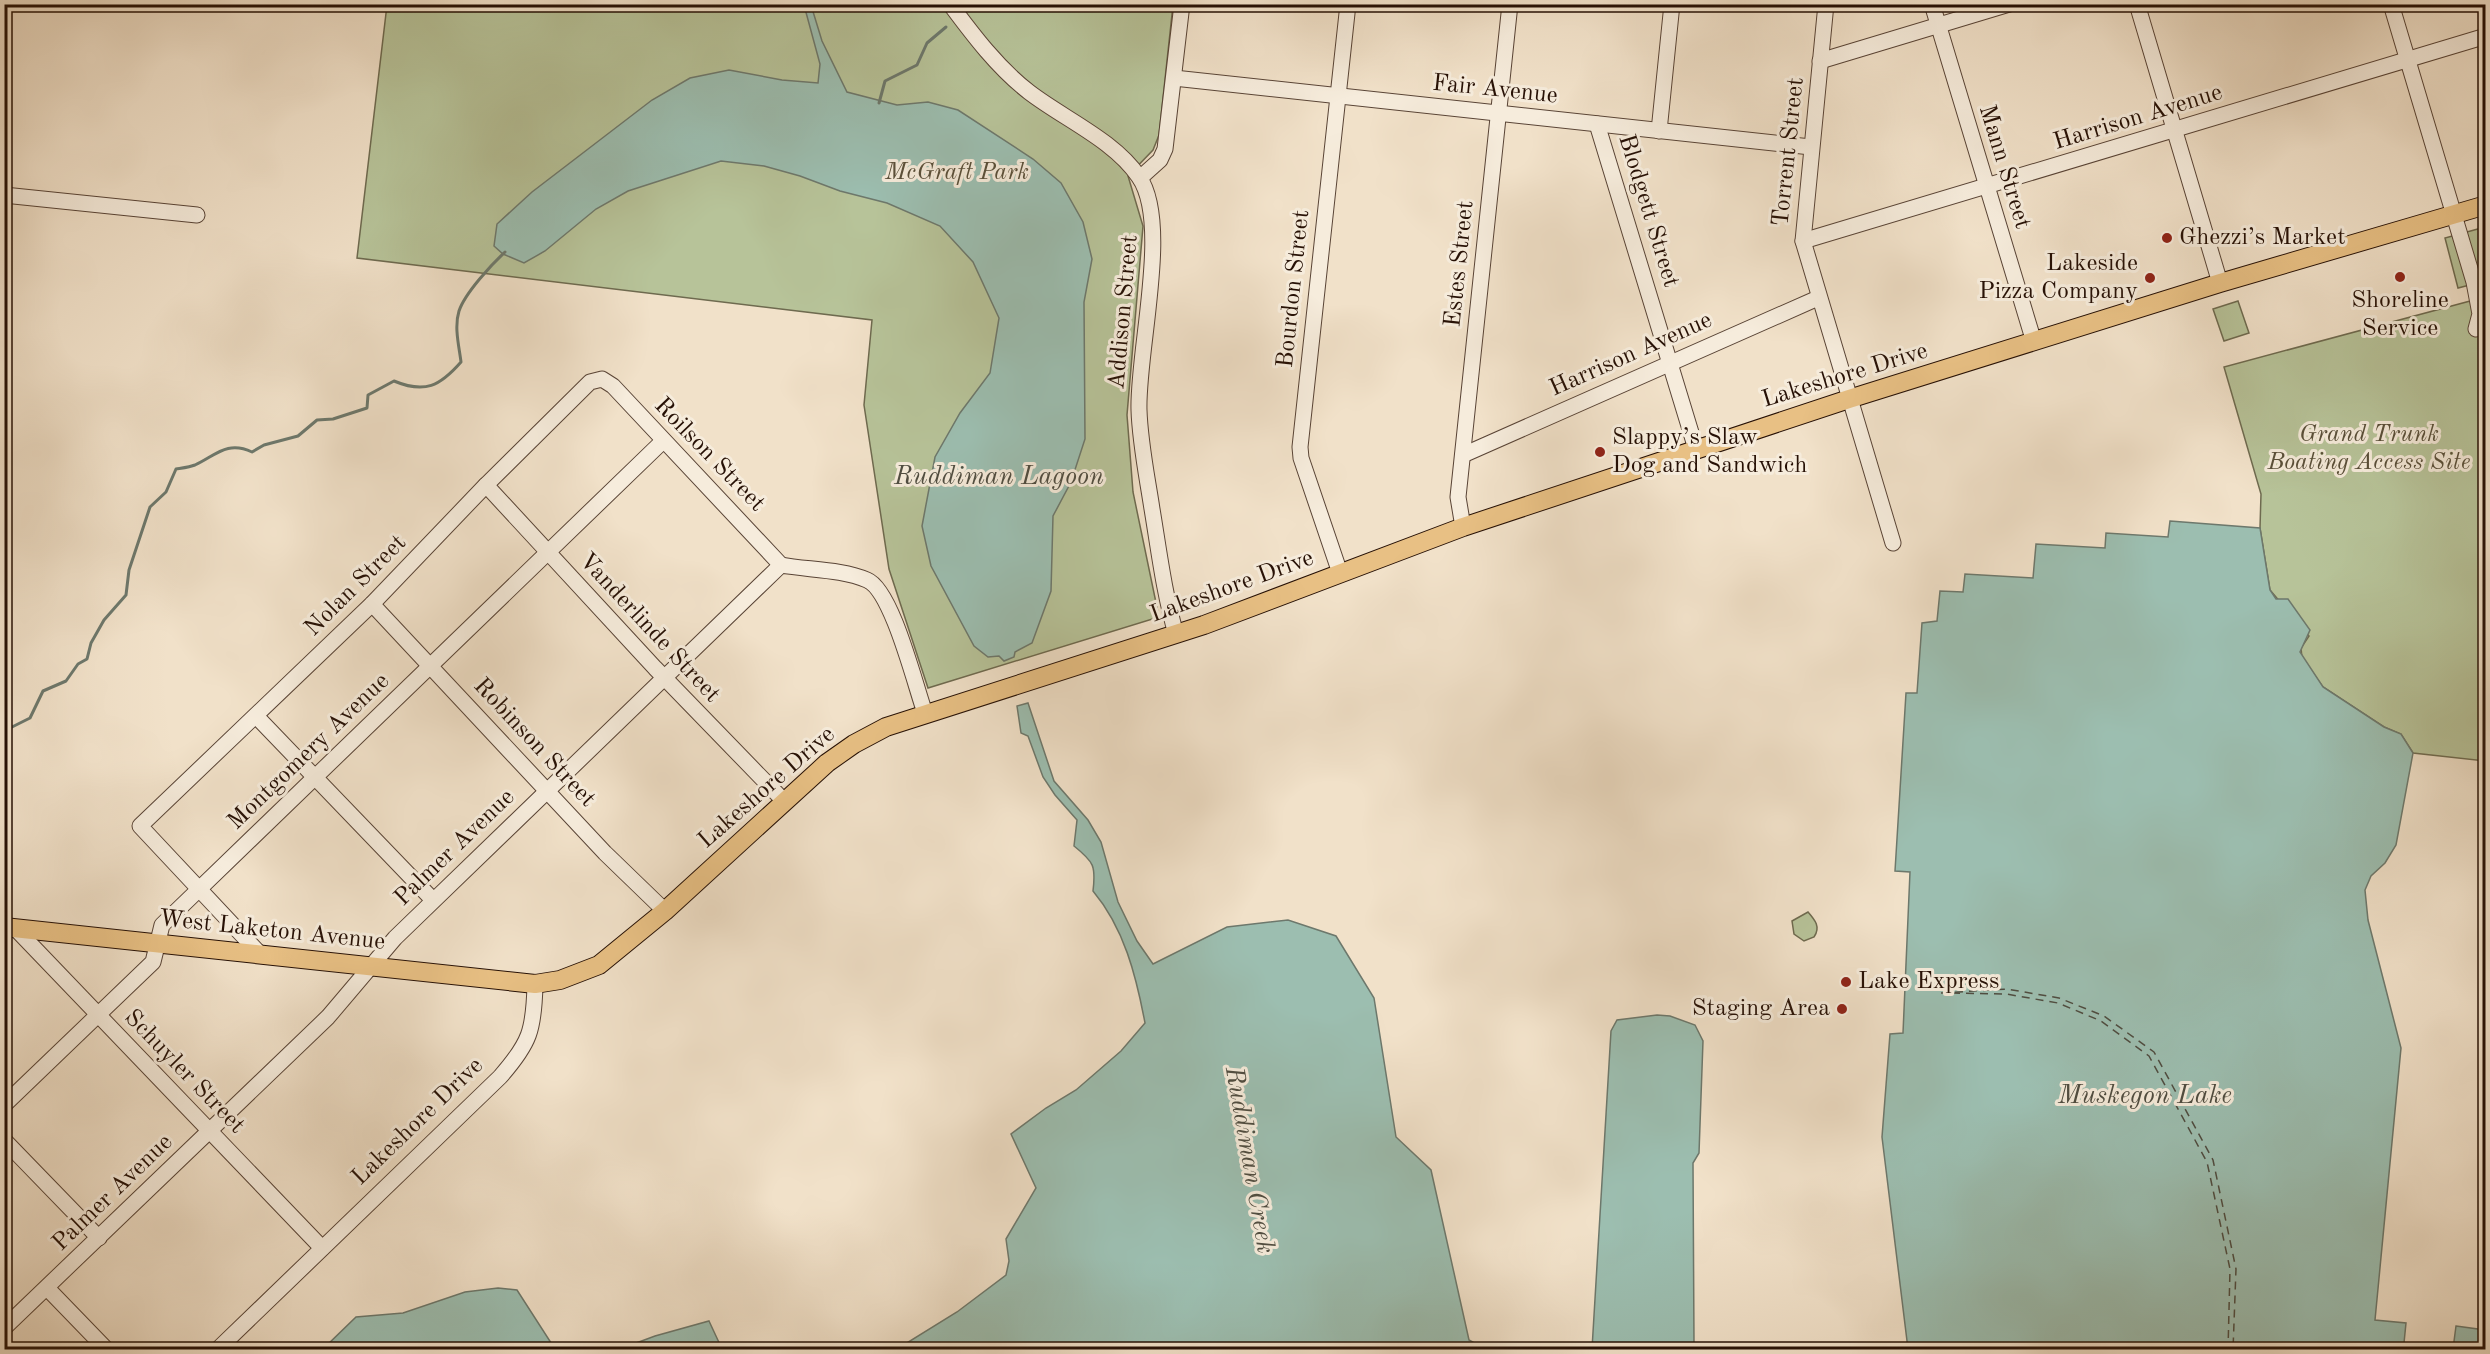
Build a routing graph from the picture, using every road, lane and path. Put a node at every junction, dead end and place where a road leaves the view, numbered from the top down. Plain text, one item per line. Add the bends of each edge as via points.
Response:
1 (950, 4) edge
2 (1182, 4) edge
3 (1348, 4) edge
4 (1510, 4) edge
5 (1672, 4) edge
6 (1826, 4) edge
7 (1932, 4) edge
8 (2009, 4) edge
9 (2138, 4) edge
10 (2391, 4) edge
11 (1939, 27) junction
12 (2486, 36) edge
13 (2407, 60) junction
14 (1820, 62) junction
15 (1174, 78) junction
16 (1338, 95) junction
17 (1499, 112) junction
18 (1598, 124) junction
19 (1659, 131) junction
20 (2176, 131) junction
21 (1811, 147) junction
22 (1140, 178) junction
23 (1988, 187) junction
24 (4, 195) edge
25 (2486, 205) edge
26 (197, 215) dead end
27 (2453, 215) junction
28 (1803, 241) junction
29 (2220, 283) junction
30 (1818, 298) junction
31 (2476, 329) dead end
32 (2034, 342) junction
33 (1670, 364) junction
34 (602, 379) joint
35 (1849, 399) junction
36 (663, 441) junction
37 (1696, 449) junction
38 (1463, 454) junction
39 (486, 485) junction
40 (1463, 527) junction
41 (1893, 543) dead end
42 (547, 553) junction
43 (781, 566) junction
44 (1340, 573) junction
45 (372, 604) junction
46 (1176, 634) junction
47 (430, 666) junction
48 (665, 678) junction
49 (925, 713) junction
50 (256, 716) junction
51 (315, 777) junction
52 (548, 790) junction
53 (783, 801) junction
54 (199, 888) junction
55 (433, 900) junction
56 (665, 911) junction
57 (10, 927) edge
58 (158, 943) junction
59 (260, 954) junction
60 (371, 967) junction
61 (535, 984) junction
62 (98, 1017) junction
63 (4, 1105) edge
64 (210, 1131) junction
65 (4, 1140) edge
66 (99, 1238) junction
67 (322, 1248) junction
68 (47, 1288) junction
69 (4, 1328) edge
70 (107, 1350) edge
71 (217, 1350) edge

1 - 22 street via 1010,75 1109,147
2 - 15 street
3 - 16 street, Bourdon Street
4 - 17 street, Estes Street
5 - 19 street, Blodgett Street
6 - 14 street, Torrent Street
7 - 11 street, Mann Street
8 - 11 street
9 - 20 street
10 - 13 street
11 - 14 street
11 - 23 street, Mann Street
12 - 13 street, Harrison Avenue
13 - 20 street, Harrison Avenue
13 - 27 street
14 - 21 street, Torrent Street
15 - 16 street, Fair Avenue
15 - 22 street via 1163,156
16 - 17 street, Fair Avenue
16 - 44 street, Bourdon Street via 1300,447
17 - 18 street, Fair Avenue
17 - 38 street, Estes Street
18 - 19 street, Fair Avenue
18 - 33 street, Blodgett Street
19 - 21 street, Fair Avenue
20 - 23 street, Harrison Avenue
20 - 29 street
21 - 28 street, Torrent Street
22 - 46 street, Addison Street via 1154,228 1139,409 1164,581
23 - 28 street, Harrison Avenue
23 - 32 street, Mann Street
24 - 26 street
25 - 27 main road, Lakeshore Drive
27 - 29 main road, Lakeshore Drive
27 - 31 street via 2474,282 2480,314
28 - 30 street, Torrent Street
29 - 32 main road, Lakeshore Drive
30 - 33 street, Harrison Avenue
30 - 35 street, Torrent Street
32 - 35 main road, Lakeshore Drive
33 - 37 street, Blodgett Street
33 - 38 street, Harrison Avenue
34 - 36 street, Roilson Street
34 - 39 street, Nolan Street via 590,382
35 - 37 main road, Lakeshore Drive
35 - 41 street, Torrent Street
36 - 42 street, Montgomery Avenue
36 - 43 street, Roilson Street
37 - 40 main road, Lakeshore Drive
38 - 40 street, Estes Street via 1458,503
39 - 42 street, Vanderlinde Street
39 - 45 street, Nolan Street
40 - 44 main road, Lakeshore Drive
42 - 47 street, Montgomery Avenue
42 - 48 street, Vanderlinde Street
43 - 48 street, Palmer Avenue
43 - 49 street via 863,578 884,594
44 - 46 main road, Lakeshore Drive
45 - 47 street, Robinson Street
45 - 50 street, Nolan Street
46 - 49 main road, Lakeshore Drive
47 - 51 street, Montgomery Avenue
47 - 52 street, Robinson Street
48 - 52 street, Palmer Avenue
48 - 53 street, Vanderlinde Street
49 - 53 main road, Lakeshore Drive via 854,744
50 - 51 street
50 - 54 street, Nolan Street via 140,826
51 - 54 street, Montgomery Avenue
51 - 55 street
52 - 55 street, Palmer Avenue
52 - 56 street, Robinson Street
53 - 56 main road, Lakeshore Drive
54 - 58 street, Montgomery Avenue via 162,925
54 - 59 street
55 - 60 street, Palmer Avenue
56 - 61 main road, Lakeshore Drive via 599,965 560,980
57 - 58 main road, West Laketon Avenue
57 - 62 street, Schuyler Street
58 - 59 main road, West Laketon Avenue
58 - 62 street, Montgomery Avenue via 153,962
59 - 60 main road, West Laketon Avenue
60 - 61 main road, West Laketon Avenue
60 - 64 street, Palmer Avenue via 328,1017
61 - 67 street, Lakeshore Drive via 529,1037 521,1053
62 - 63 street, Montgomery Avenue
62 - 64 street, Schuyler Street
64 - 66 street, Palmer Avenue
64 - 67 street, Schuyler Street
65 - 66 street
66 - 68 street, Palmer Avenue
67 - 71 street, Lakeshore Drive
68 - 69 street, Palmer Avenue
68 - 70 street

